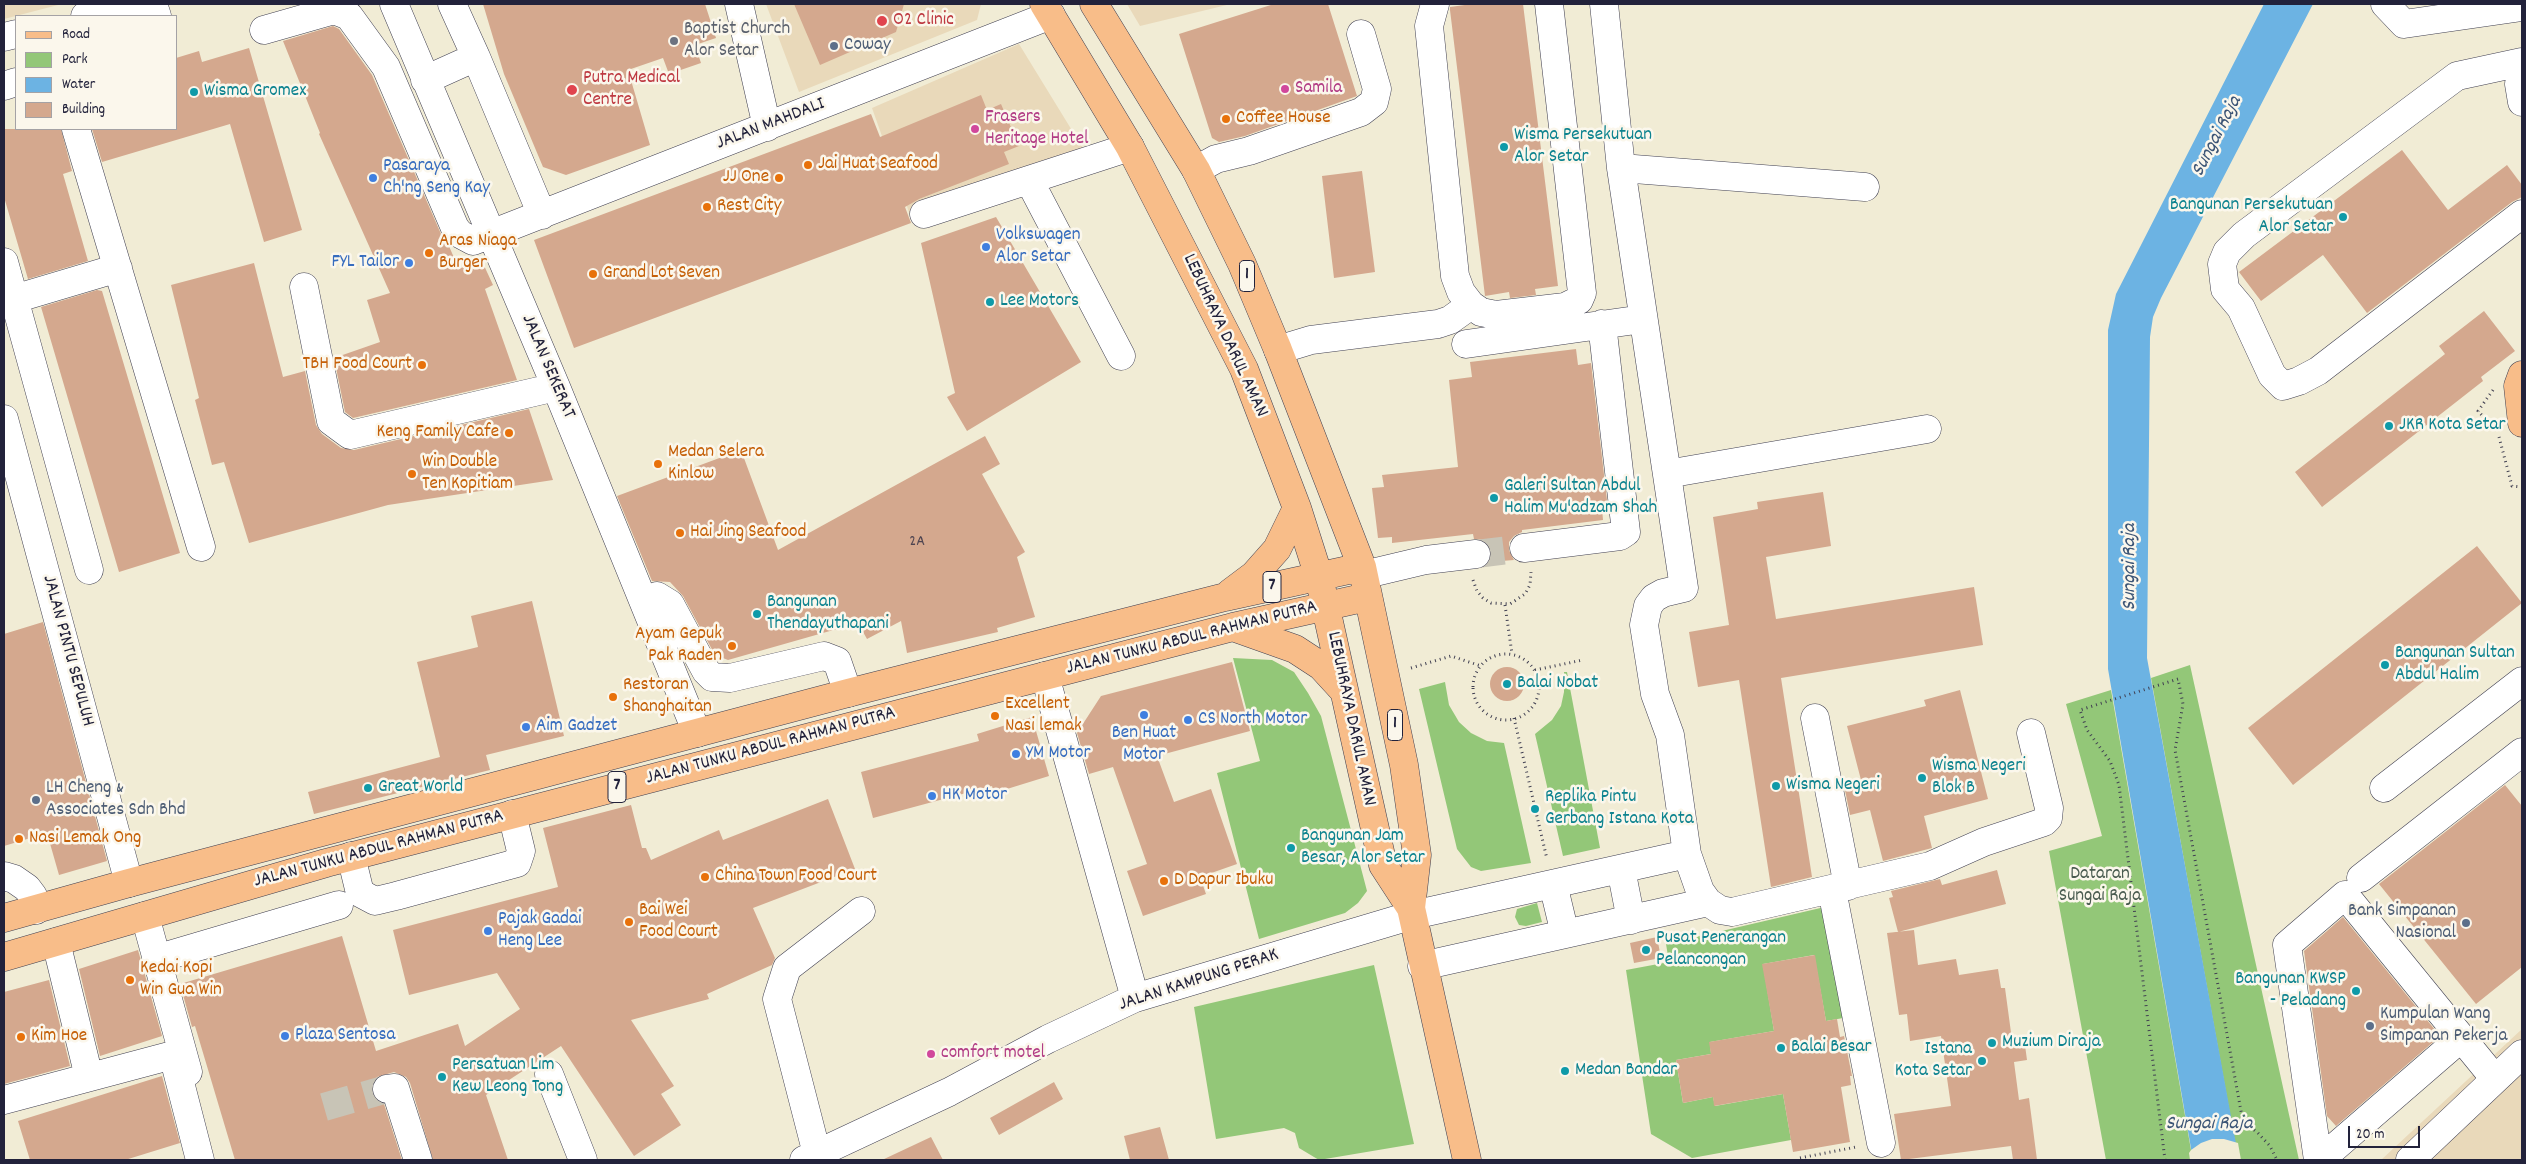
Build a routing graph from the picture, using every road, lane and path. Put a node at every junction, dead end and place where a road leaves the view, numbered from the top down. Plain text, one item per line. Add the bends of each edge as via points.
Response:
1 (135, 4) edge
2 (394, 4) edge
3 (452, 4) edge
4 (739, 4) edge
5 (1094, 4) edge
6 (1435, 4) edge
7 (1549, 4) edge
8 (1604, 4) edge
9 (2385, 4) edge
10 (2516, 4) edge
11 (2522, 6) edge
12 (1048, 9) edge
13 (89, 15) edge
14 (264, 30) dead end
15 (1361, 34) dead end
16 (414, 55) junction
17 (476, 57) junction
18 (2522, 62) edge
19 (386, 67) junction
20 (2522, 78) edge
21 (425, 80) junction
22 (2522, 102) edge
23 (766, 127) junction
24 (76, 130) edge
25 (1130, 147) junction
26 (1621, 168) junction
27 (1196, 170) junction
28 (1029, 180) junction
29 (1865, 187) dead end
30 (924, 214) dead end
31 (2522, 214) edge
32 (542, 215) junction
33 (491, 235) junction
34 (4, 262) edge
35 (118, 268) junction
36 (304, 287) dead end
37 (9, 300) edge
38 (1471, 305) junction
39 (1644, 322) junction
40 (1602, 324) junction
41 (1466, 344) dead end
42 (1278, 350) junction
43 (1121, 356) dead end
44 (2522, 375) edge
45 (556, 387) junction
46 (2478, 411) dead end
47 (4, 419) edge
48 (2522, 423) edge
49 (1927, 429) dead end
50 (1667, 474) junction
51 (2522, 487) edge
52 (1297, 508) junction
53 (201, 547) dead end
54 (1526, 548) joint
55 (1473, 554) joint
56 (89, 570) dead end
57 (1319, 577) junction
58 (1364, 580) junction
59 (1225, 596) junction
60 (644, 602) junction
61 (1504, 605) junction
62 (1325, 606) junction
63 (1233, 627) junction
64 (1512, 654) junction
65 (1583, 660) dead end
66 (1481, 666) junction
67 (1411, 668) dead end
68 (1535, 670) junction
69 (1045, 676) junction
70 (2522, 681) edge
71 (1343, 690) junction
72 (848, 693) junction
73 (1514, 718) junction
74 (1815, 718) dead end
75 (697, 732) junction
76 (2031, 733) dead end
77 (2522, 752) edge
78 (2384, 788) dead end
79 (512, 814) junction
80 (1687, 854) junction
81 (351, 856) junction
82 (1621, 869) junction
83 (4, 876) edge
84 (2360, 878) dead end
85 (129, 883) junction
86 (1553, 884) junction
87 (1840, 888) junction
88 (1708, 902) junction
89 (339, 905) dead end
90 (36, 910) junction
91 (861, 911) dead end
92 (1412, 912) junction
93 (144, 916) junction
94 (4, 918) edge
95 (1631, 920) junction
96 (1565, 934) junction
97 (56, 942) junction
98 (4, 957) edge
99 (156, 959) junction
100 (1422, 966) junction
101 (1135, 998) junction
102 (2461, 1038) junction
103 (2522, 1054) edge
104 (549, 1074) dead end
105 (89, 1077) junction
106 (2495, 1079) junction
107 (391, 1088) dead end
108 (4, 1100) edge
109 (1881, 1143) joint
110 (811, 1157) edge
111 (1800, 1158) dead end
112 (200, 1160) edge
113 (212, 1160) edge
114 (418, 1160) edge
115 (583, 1160) edge
116 (1467, 1160) edge
117 (2165, 1160) edge
118 (2277, 1160) edge
119 (2319, 1160) edge
120 (2410, 1160) edge

1 - 13 street
2 - 16 street, JALAN SEKERAT
3 - 17 street
4 - 23 street
5 - 27 main road, 1
6 - 38 street via 1430,26 1455,276
7 - 38 street via 1582,293 1579,300 1565,307 1496,315 1481,312
8 - 26 street
9 - 11 street via 2404,24
10 - 11 street
12 - 23 street, JALAN MAHDALI
12 - 25 main road, LEBUHRAYA DARUL AMAN / 1
14 - 19 street via 334,10 342,11 355,22
15 - 27 street via 1377,89 1374,102 1361,112 1249,152 1216,160
16 - 19 street
16 - 21 street, JALAN SEKERAT
17 - 21 street
17 - 32 street
18 - 31 street via 2457,76 2244,235 2227,252 2222,264 2225,289 2246,316 2272,375 2283,386 2299,382
19 - 33 street, JALAN MAHDALI via 455,228 473,241
20 - 22 street via 2519,84
21 - 33 street, JALAN SEKERAT
23 - 32 street, JALAN MAHDALI
24 - 35 street
25 - 28 street
25 - 52 main road, LEBUHRAYA DARUL AMAN / 1 via 1244,369
26 - 29 street
26 - 39 street
27 - 42 main road, 1 via 1242,264
28 - 30 street
28 - 43 street
32 - 33 street, JALAN MAHDALI
33 - 45 street, JALAN SEKERAT
34 - 37 street
35 - 37 street
35 - 53 street
36 - 45 street via 331,421 350,435
37 - 56 street
38 - 42 street via 1450,320 1438,324 1311,340
39 - 40 street
39 - 50 street
40 - 41 street
40 - 54 street via 1626,532 1620,536
42 - 58 main road, 1
44 - 48 main road via 2518,386
45 - 60 street, JALAN SEKERAT
46 - 51 path via 2498,433 2512,486
47 - 85 street, JALAN PINTU SEPULUH
49 - 50 street
50 - 80 street via 1684,588 1663,592 1654,598 1648,606 1644,625 1655,694 1670,735
52 - 57 main road, LEBUHRAYA DARUL AMAN / 1
52 - 59 main road via 1277,549 1254,575
54 - 61 path via 1530,586 1518,600
55 - 58 street via 1419,561
55 - 61 path via 1473,582 1477,591 1491,603
57 - 58 main road, JALAN TUNKU ABDUL RAHMAN PUTRA / 7
57 - 59 main road, JALAN TUNKU ABDUL RAHMAN PUTRA / 7
57 - 62 main road, LEBUHRAYA DARUL AMAN / 1
58 - 62 main road, JALAN TUNKU ABDUL RAHMAN PUTRA / 7
58 - 92 main road, 1 via 1404,765 1417,855
59 - 72 main road, JALAN TUNKU ABDUL RAHMAN PUTRA / 7
60 - 72 street via 657,596 670,604 706,672 712,677 730,678 824,656 837,661
60 - 75 street, JALAN SEKERAT
61 - 64 path
62 - 63 main road, JALAN TUNKU ABDUL RAHMAN PUTRA / 7
62 - 71 main road, LEBUHRAYA DARUL AMAN / 1
63 - 69 main road, JALAN TUNKU ABDUL RAHMAN PUTRA / 7
63 - 71 main road via 1295,649 1321,666
64 - 66 path via 1495,656
64 - 68 path via 1529,662
65 - 68 path
66 - 67 path via 1451,656
66 - 73 path via 1474,685 1478,704 1494,717
68 - 73 path via 1539,680 1537,700 1523,715
69 - 79 main road, JALAN TUNKU ABDUL RAHMAN PUTRA / 7
69 - 101 street
70 - 78 street
71 - 92 main road, LEBUHRAYA DARUL AMAN / 1 via 1383,865
72 - 75 main road, JALAN TUNKU ABDUL RAHMAN PUTRA / 7
73 - 86 path
74 - 87 street
75 - 85 main road, JALAN TUNKU ABDUL RAHMAN PUTRA / 7
76 - 87 street via 2049,808 2044,822 1984,842 1930,866
77 - 84 street
79 - 81 main road, JALAN TUNKU ABDUL RAHMAN PUTRA / 7
79 - 81 street via 521,851 518,863 415,891 376,901 367,898 360,892
80 - 82 street, JALAN KAMPUNG PERAK
80 - 88 street via 1694,880
81 - 93 main road, JALAN TUNKU ABDUL RAHMAN PUTRA / 7
82 - 86 street, JALAN KAMPUNG PERAK
82 - 95 street
83 - 90 street via 27,888 33,896
85 - 90 main road, JALAN TUNKU ABDUL RAHMAN PUTRA / 7
86 - 92 street, JALAN KAMPUNG PERAK
86 - 96 street
87 - 88 street via 1732,912 1720,910
87 - 109 street
88 - 95 street
89 - 99 street
90 - 94 main road, JALAN TUNKU ABDUL RAHMAN PUTRA / 7
91 - 110 street via 787,968 777,999
92 - 100 main road, 1
92 - 101 street, JALAN KAMPUNG PERAK
93 - 97 main road, JALAN TUNKU ABDUL RAHMAN PUTRA / 7
93 - 99 street
95 - 96 street
96 - 100 street
97 - 98 main road, JALAN TUNKU ABDUL RAHMAN PUTRA / 7
97 - 105 street
99 - 113 street
100 - 116 main road, 1
101 - 110 street, JALAN KAMPUNG PERAK
102 - 106 street
102 - 119 street
102 - 119 street via 2345,895 2287,945
103 - 106 street
104 - 115 street
105 - 108 street
105 - 112 street via 173,1055
106 - 120 street
107 - 114 street
109 - 111 path
117 - 118 path via 2119,785 2110,761 2087,730 2080,710 2178,679 2182,704 2175,750 2243,1122 2270,1146

